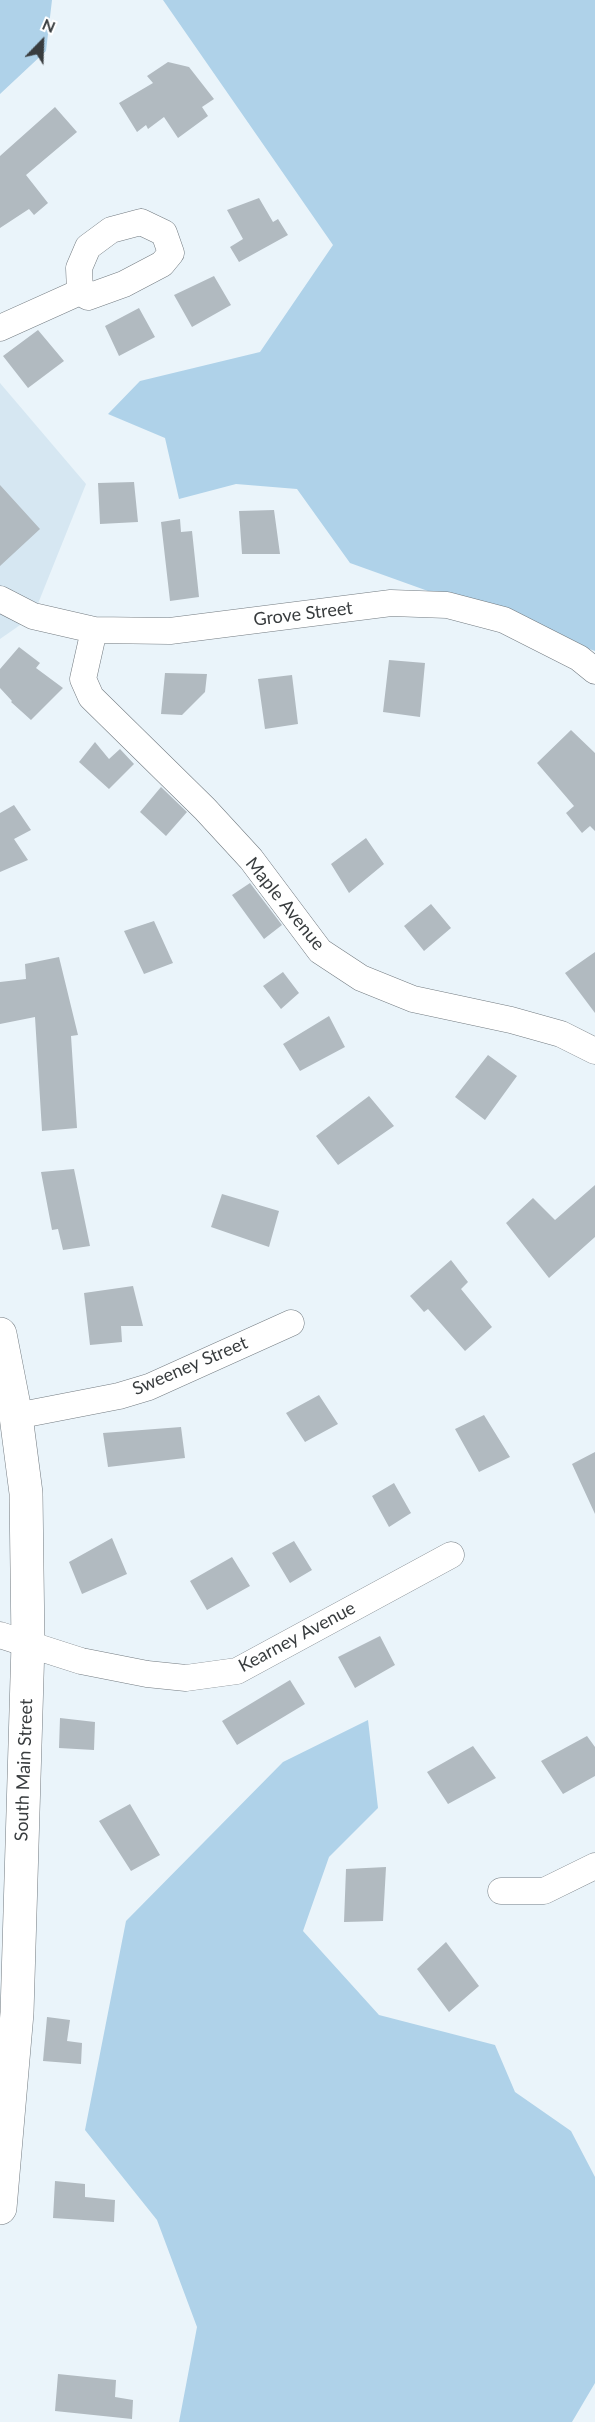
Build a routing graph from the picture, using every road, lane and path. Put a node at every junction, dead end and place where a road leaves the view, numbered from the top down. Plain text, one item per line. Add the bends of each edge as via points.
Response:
1 (80, 292) dead end
2 (0, 328) edge
3 (0, 599) edge
4 (94, 630) junction
5 (595, 671) edge
6 (595, 1051) edge
7 (291, 1323) dead end
8 (0, 1334) edge
9 (16, 1416) junction
10 (451, 1555) dead end
11 (14, 1639) edge
12 (595, 1866) edge
13 (501, 1891) dead end
14 (10, 1950) edge
15 (0, 2208) edge

1 - 2 street
3 - 4 street, Grove Street via 33,616
4 - 5 street, Grove Street via 170,631 391,603 447,605 504,620 579,658
4 - 6 street, Maple Avenue via 83,679 91,697 205,808 320,951 361,978 413,999 551,1031
7 - 9 street, Sweeney Street via 149,1387
8 - 9 street, South Main Street
9 - 11 street, South Main Street via 26,1493
10 - 11 street, Kearney Avenue via 237,1671 186,1678 147,1674 81,1661
11 - 14 street, South Main Street
12 - 13 street via 544,1891
14 - 15 street, South Main Street via 17,2013

